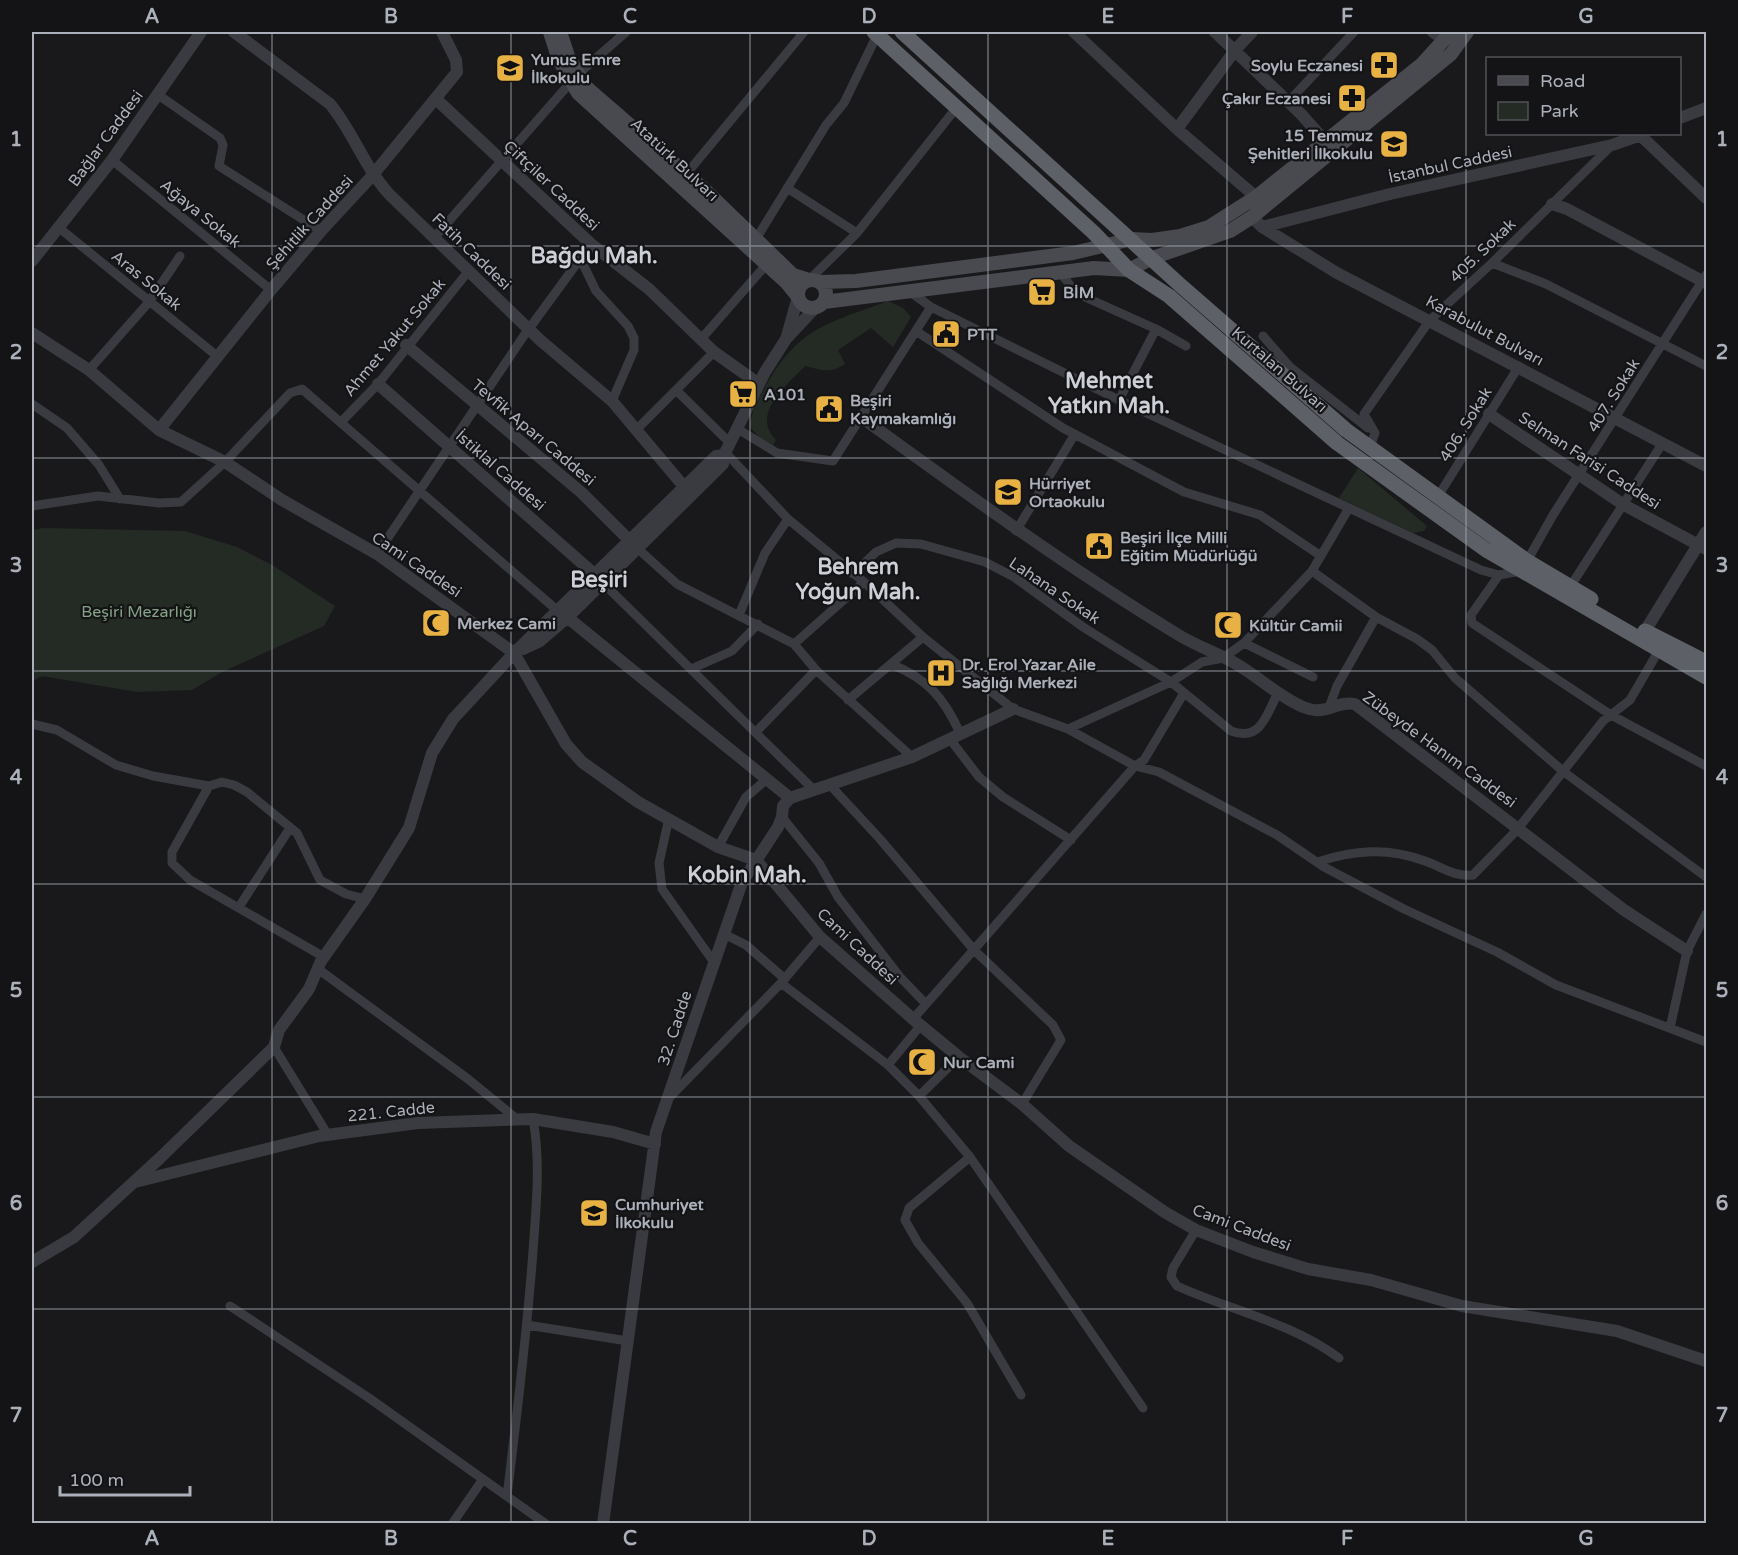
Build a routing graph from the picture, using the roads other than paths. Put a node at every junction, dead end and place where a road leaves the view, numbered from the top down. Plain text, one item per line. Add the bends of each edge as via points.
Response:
1 (201, 32) edge
2 (234, 32) edge
3 (550, 32) edge
4 (560, 32) edge
5 (626, 32) edge
6 (804, 32) edge
7 (902, 32) edge
8 (1074, 32) edge
9 (1215, 32) edge
10 (1252, 32) edge
11 (1354, 32) edge
12 (1467, 32) edge
13 (448, 33) edge
14 (875, 33) edge
15 (1443, 34) edge
16 (1236, 49) junction
17 (575, 78) junction
18 (157, 94) junction
19 (436, 99) junction
20 (1288, 102) junction
21 (957, 107) junction
22 (1707, 108) edge
23 (1681, 118) edge
24 (1177, 129) junction
25 (1639, 135) edge
26 (1643, 135) edge
27 (1325, 141) junction
28 (1612, 145) junction
29 (112, 160) junction
30 (502, 161) junction
31 (372, 176) junction
32 (683, 179) junction
33 (787, 188) junction
34 (1256, 197) junction
35 (1707, 198) edge
36 (1551, 204) junction
37 (1252, 217) junction
38 (58, 226) junction
39 (1262, 227) junction
40 (321, 231) junction
41 (857, 233) junction
42 (434, 238) junction
43 (1132, 238) junction
44 (756, 239) junction
45 (591, 244) junction
46 (1102, 244) junction
47 (180, 256) dead end
48 (1152, 258) junction
49 (581, 260) junction
50 (32, 261) edge
51 (1492, 263) junction
52 (766, 265) junction
53 (1129, 270) junction
54 (1060, 272) junction
55 (467, 273) junction
56 (1705, 279) edge
57 (814, 281) junction
58 (271, 290) junction
59 (909, 291) junction
60 (798, 297) junction
61 (149, 302) junction
62 (820, 305) junction
63 (932, 307) junction
64 (1430, 320) junction
65 (530, 329) junction
66 (1156, 329) junction
67 (916, 331) junction
68 (32, 333) edge
69 (1263, 336) dead end
70 (702, 338) junction
71 (786, 339) junction
72 (406, 345) junction
73 (1663, 345) junction
74 (1186, 346) dead end
75 (714, 352) junction
76 (217, 356) junction
77 (1519, 366) junction
78 (1707, 366) edge
79 (89, 370) junction
80 (378, 384) junction
81 (759, 384) junction
82 (676, 390) junction
83 (1119, 400) junction
84 (612, 401) junction
85 (32, 404) edge
86 (476, 406) junction
87 (1489, 414) junction
88 (861, 417) junction
89 (1617, 418) junction
90 (342, 421) junction
91 (736, 428) junction
92 (159, 430) junction
93 (636, 430) junction
94 (1075, 434) junction
95 (1372, 440) junction
96 (1662, 444) junction
97 (451, 447) junction
98 (726, 450) junction
99 (225, 462) junction
100 (1707, 466) edge
101 (1579, 477) junction
102 (419, 491) junction
103 (688, 492) junction
104 (1437, 498) junction
105 (120, 499) junction
106 (1624, 505) junction
107 (32, 506) edge
108 (1349, 508) junction
109 (788, 519) junction
110 (1016, 531) junction
111 (1707, 532) edge
112 (634, 544) junction
113 (1703, 547) edge
114 (377, 555) junction
115 (1321, 556) junction
116 (1524, 566) junction
117 (1312, 570) junction
118 (853, 574) junction
119 (1499, 575) junction
120 (599, 578) junction
121 (864, 582) junction
122 (1570, 586) junction
123 (563, 614) junction
124 (739, 615) junction
125 (1376, 617) junction
126 (758, 624) junction
127 (1645, 631) junction
128 (923, 637) junction
129 (1244, 643) junction
130 (794, 644) junction
131 (1659, 650) junction
132 (514, 653) junction
133 (1223, 658) junction
134 (1707, 662) edge
135 (891, 663) junction
136 (692, 669) junction
137 (816, 670) junction
138 (1313, 677) dead end
139 (1707, 677) edge
140 (1171, 682) junction
141 (1184, 693) junction
142 (1278, 693) junction
143 (848, 700) junction
144 (1013, 709) junction
145 (1328, 710) junction
146 (1611, 715) junction
147 (32, 724) edge
148 (1068, 729) junction
149 (757, 731) junction
150 (955, 736) junction
151 (912, 757) junction
152 (1135, 766) junction
153 (1707, 766) edge
154 (1564, 772) junction
155 (767, 779) junction
156 (830, 785) junction
157 (209, 786) junction
158 (814, 790) junction
159 (790, 798) junction
160 (782, 817) junction
161 (669, 818) junction
162 (290, 828) junction
163 (1518, 828) junction
164 (1071, 840) junction
165 (718, 846) junction
166 (756, 860) junction
167 (1317, 862) junction
168 (1707, 877) edge
169 (365, 899) junction
170 (239, 907) junction
171 (1707, 914) edge
172 (724, 934) junction
173 (820, 937) junction
174 (974, 950) junction
175 (1687, 951) junction
176 (324, 957) junction
177 (713, 961) junction
178 (318, 969) junction
179 (783, 981) junction
180 (926, 1004) junction
181 (917, 1022) junction
182 (1671, 1028) junction
183 (1707, 1042) edge
184 (274, 1047) junction
185 (959, 1057) junction
186 (888, 1065) junction
187 (919, 1096) junction
188 (667, 1101) junction
189 (1022, 1104) junction
190 (533, 1119) junction
191 (518, 1120) junction
192 (328, 1135) junction
193 (655, 1144) junction
194 (970, 1157) junction
195 (134, 1182) junction
196 (1196, 1230) junction
197 (32, 1262) edge
198 (230, 1306) dead end
199 (527, 1325) junction
200 (628, 1341) junction
201 (1339, 1358) dead end
202 (1707, 1360) edge
203 (1021, 1395) dead end
204 (1143, 1408) dead end
205 (483, 1479) junction
206 (507, 1496) junction
207 (452, 1524) edge
208 (546, 1524) edge
209 (603, 1524) edge

1 - 18 street, Bağlar Caddesi
2 - 31 street, Fatih Caddesi via 330,104
3 - 17 main road, Atatürk Bulvarı via 559,60
4 - 17 main road, Atatürk Bulvarı
5 - 17 street
6 - 32 street
7 - 43 highway, Kurtalan Bulvarı
8 - 24 street
9 - 16 street
10 - 16 street
11 - 20 street
12 - 37 main road via 1451,54
13 - 19 street, Şehitlik Caddesi via 457,72
14 - 21 highway, Kurtalan Bulvarı
14 - 33 street via 844,103
15 - 27 main road via 1422,64
16 - 20 street
16 - 24 street
17 - 30 street
17 - 32 main road, Atatürk Bulvarı via 578,93
18 - 29 street, Bağlar Caddesi
18 - 40 street via 220,138 223,145 219,166
19 - 30 street, Çiftçiler Caddesi
19 - 31 street, Şehitlik Caddesi
20 - 27 street
21 - 41 street
21 - 46 highway, Kurtalan Bulvarı
22 - 23 street
24 - 34 street
25 - 28 street, İstanbul Caddesi
26 - 35 street
27 - 34 main road
28 - 36 street, 405. Sokak
28 - 39 street, İstanbul Caddesi
29 - 38 street, Bağlar Caddesi
29 - 58 street, Ağaya Sokak
30 - 42 street
30 - 45 street, Çiftçiler Caddesi
31 - 40 street, Şehitlik Caddesi
31 - 42 street, Fatih Caddesi
32 - 44 main road, Atatürk Bulvarı
32 - 52 main road, Atatürk Bulvarı
33 - 41 street
33 - 44 street
34 - 43 main road via 1209,227 1180,236
36 - 51 street, 405. Sokak
36 - 56 street
37 - 39 street, Karabulut Bulvarı
37 - 48 main road via 1202,242
38 - 50 street, Bağlar Caddesi
38 - 61 street, Aras Sokak
39 - 64 street, Karabulut Bulvarı via 1337,273
40 - 58 street, Şehitlik Caddesi
41 - 57 street
42 - 55 street, Fatih Caddesi
43 - 46 main road
43 - 48 highway, Kurtalan Bulvarı
44 - 57 main road, Atatürk Bulvarı via 793,275
45 - 49 street
45 - 70 street, Çiftçiler Caddesi via 649,289
46 - 53 highway, Kurtalan Bulvarı
46 - 57 main road via 1073,253 856,281
47 - 61 street
48 - 53 main road
48 - 95 highway, Kurtalan Bulvarı via 1346,430
49 - 65 street
49 - 84 street via 596,291 634,338 634,350
51 - 64 street, 405. Sokak
51 - 73 street via 1546,284
52 - 60 main road, Atatürk Bulvarı
52 - 70 street
53 - 54 main road via 1094,268
53 - 116 highway, Kurtalan Bulvarı via 1169,296 1337,443 1486,550
54 - 59 main road
54 - 66 street via 1076,293
55 - 65 street, Fatih Caddesi
55 - 72 street, Ahmet Yakut Sokak
56 - 73 street, 407. Sokak
57 - 60 main road via 801,284
57 - 62 main road via 826,289
58 - 76 street, Şehitlik Caddesi
59 - 62 main road
59 - 63 street
60 - 62 main road via 807,307
60 - 71 street
61 - 76 street, Aras Sokak
61 - 79 street
62 - 71 street
63 - 67 street
63 - 83 street
64 - 77 street, Karabulut Bulvarı
64 - 95 street, 405. Sokak via 1364,414
65 - 84 street, Fatih Caddesi
65 - 86 street
66 - 74 street
66 - 83 street
67 - 88 street
67 - 94 street
68 - 79 street, Cami Caddesi
69 - 95 street via 1290,367
70 - 75 street, Çiftçiler Caddesi
71 - 81 street
72 - 80 street, Ahmet Yakut Sokak
72 - 86 street, Tevfik Aparı Caddesi
73 - 78 street
73 - 89 street, 407. Sokak
75 - 81 street, Çiftçiler Caddesi
75 - 82 street
76 - 92 street, Şehitlik Caddesi
77 - 87 street, 406. Sokak
77 - 89 street, Karabulut Bulvarı
79 - 92 street, Cami Caddesi
80 - 90 street, Ahmet Yakut Sokak
80 - 97 street, İstiklal Caddesi
81 - 91 street
82 - 93 street
82 - 98 street
83 - 108 street
84 - 93 street, Fatih Caddesi
85 - 105 street via 67,428 99,465
86 - 97 street
86 - 112 street, Tevfik Aparı Caddesi via 582,493
87 - 101 street, Selman Farisi Caddesi
87 - 104 street, 406. Sokak
88 - 91 street via 833,461 777,453
88 - 110 street, Zübeyde Hanım Caddesi
89 - 96 street, Karabulut Bulvarı
89 - 101 street, 407. Sokak
90 - 99 street via 302,389 296,389
90 - 102 street
91 - 98 street
92 - 99 street, Cami Caddesi
93 - 103 street, Fatih Caddesi
94 - 110 street
94 - 115 street via 1184,492 1260,515
95 - 104 highway, Kurtalan Bulvarı
96 - 100 street, Karabulut Bulvarı
96 - 106 street
97 - 102 street
97 - 120 street, İstiklal Caddesi
98 - 103 street via 716,456
98 - 109 street
99 - 105 street via 181,502
99 - 114 street, Cami Caddesi
101 - 106 street, Selman Farisi Caddesi
101 - 116 street, 407. Sokak
102 - 114 street
102 - 123 street
103 - 112 street
104 - 116 highway, Kurtalan Bulvarı
105 - 107 street via 98,496
106 - 113 street, Selman Farisi Caddesi
106 - 122 street
108 - 115 street
108 - 119 street
109 - 118 street
109 - 124 street via 765,553
110 - 133 street, Zübeyde Hanım Caddesi via 1179,635
111 - 113 street
112 - 120 street
112 - 124 street via 677,584
113 - 127 street
114 - 132 street, Cami Caddesi
115 - 117 street
116 - 119 street
116 - 122 highway, Kurtalan Bulvarı
116 - 131 highway, Kurtalan Bulvarı
117 - 125 street
117 - 129 street
118 - 121 street
118 - 140 street, Lahana Sokak via 876,552 896,543 921,544 985,562 1014,577 1083,627
119 - 146 street via 1471,615 1472,623
120 - 123 street
120 - 136 street
121 - 128 street
121 - 130 street
122 - 127 highway, Kurtalan Bulvarı
123 - 132 street
123 - 155 street
124 - 126 street
125 - 145 street via 1337,686
125 - 154 street via 1432,650 1455,678
126 - 130 street
126 - 136 street via 732,651
127 - 134 highway, Kurtalan Bulvarı
128 - 135 street
128 - 144 street
129 - 133 street
129 - 138 street
130 - 137 street
131 - 139 highway, Kurtalan Bulvarı
131 - 146 street via 1630,700
132 - 161 street, Cami Caddesi via 566,744 582,762 638,802
132 - 169 street via 453,719 437,744 409,828
133 - 140 street via 1203,662
133 - 142 street, Zübeyde Hanım Caddesi
135 - 143 street
135 - 150 street via 913,674 947,704
136 - 149 street
137 - 143 street
137 - 149 street
140 - 141 street, Lahana Sokak
140 - 148 street
141 - 142 street, Lahana Sokak via 1231,730 1250,735 1257,730
141 - 152 street via 1144,760
142 - 145 street, Zübeyde Hanım Caddesi via 1303,707 1319,712
143 - 151 street
144 - 148 street
144 - 150 street
145 - 163 street, Zübeyde Hanım Caddesi via 1355,704
146 - 153 street
146 - 154 street
147 - 157 street via 57,730 116,765
148 - 152 street
149 - 158 street
150 - 151 street
150 - 164 street via 979,777
151 - 156 street
152 - 164 street
152 - 167 street via 1159,771 1277,835
154 - 163 street
154 - 168 street
155 - 159 street
155 - 165 street via 746,797
156 - 158 street
156 - 174 street
157 - 162 street via 222,782 234,785
157 - 170 street via 170,859 190,880
158 - 159 street
159 - 160 street, 32. Cadde via 783,806
160 - 166 street, 32. Cadde
160 - 180 street via 819,863 838,897
161 - 165 street, Cami Caddesi
161 - 177 street via 659,863 662,889
162 - 169 street via 297,833 320,880
162 - 170 street
163 - 167 street via 1473,875 1461,876 1396,852 1368,850
163 - 175 street, Zübeyde Hanım Caddesi via 1624,910
164 - 174 street
165 - 166 street, Cami Caddesi
166 - 172 street, 32. Cadde via 742,882
166 - 173 street, Cami Caddesi
167 - 182 street via 1557,985
169 - 176 street
170 - 176 street
171 - 175 street
172 - 177 street, 32. Cadde
172 - 179 street via 746,945
173 - 179 street
173 - 181 street, Cami Caddesi
174 - 180 street
174 - 189 street via 1053,1025 1061,1040
175 - 182 street
176 - 178 street
177 - 188 street, 32. Cadde
178 - 184 street via 309,989 279,1030
178 - 191 street
179 - 186 street
179 - 188 street
180 - 181 street
181 - 185 street, Cami Caddesi
181 - 186 street
182 - 183 street
184 - 192 street
184 - 195 street
185 - 187 street
185 - 189 street, Cami Caddesi
186 - 187 street
187 - 194 street
188 - 193 street, 32. Cadde
189 - 196 street, Cami Caddesi via 1070,1146
190 - 191 street, 221. Cadde
190 - 193 street, 221. Cadde via 613,1132
190 - 199 street via 538,1144
191 - 192 street, 221. Cadde via 418,1123
192 - 195 street, 221. Cadde
193 - 200 street, 32. Cadde
194 - 203 street via 909,1208 905,1220 918,1243 967,1303
194 - 204 street
195 - 197 street via 74,1237
196 - 201 street via 1173,1268 1171,1277 1177,1286 1267,1321
196 - 202 street, Cami Caddesi via 1308,1269 1371,1280 1462,1306 1617,1331
198 - 205 street
199 - 200 street
199 - 206 street
200 - 209 street, 32. Cadde
205 - 206 street
205 - 207 street
206 - 208 street

